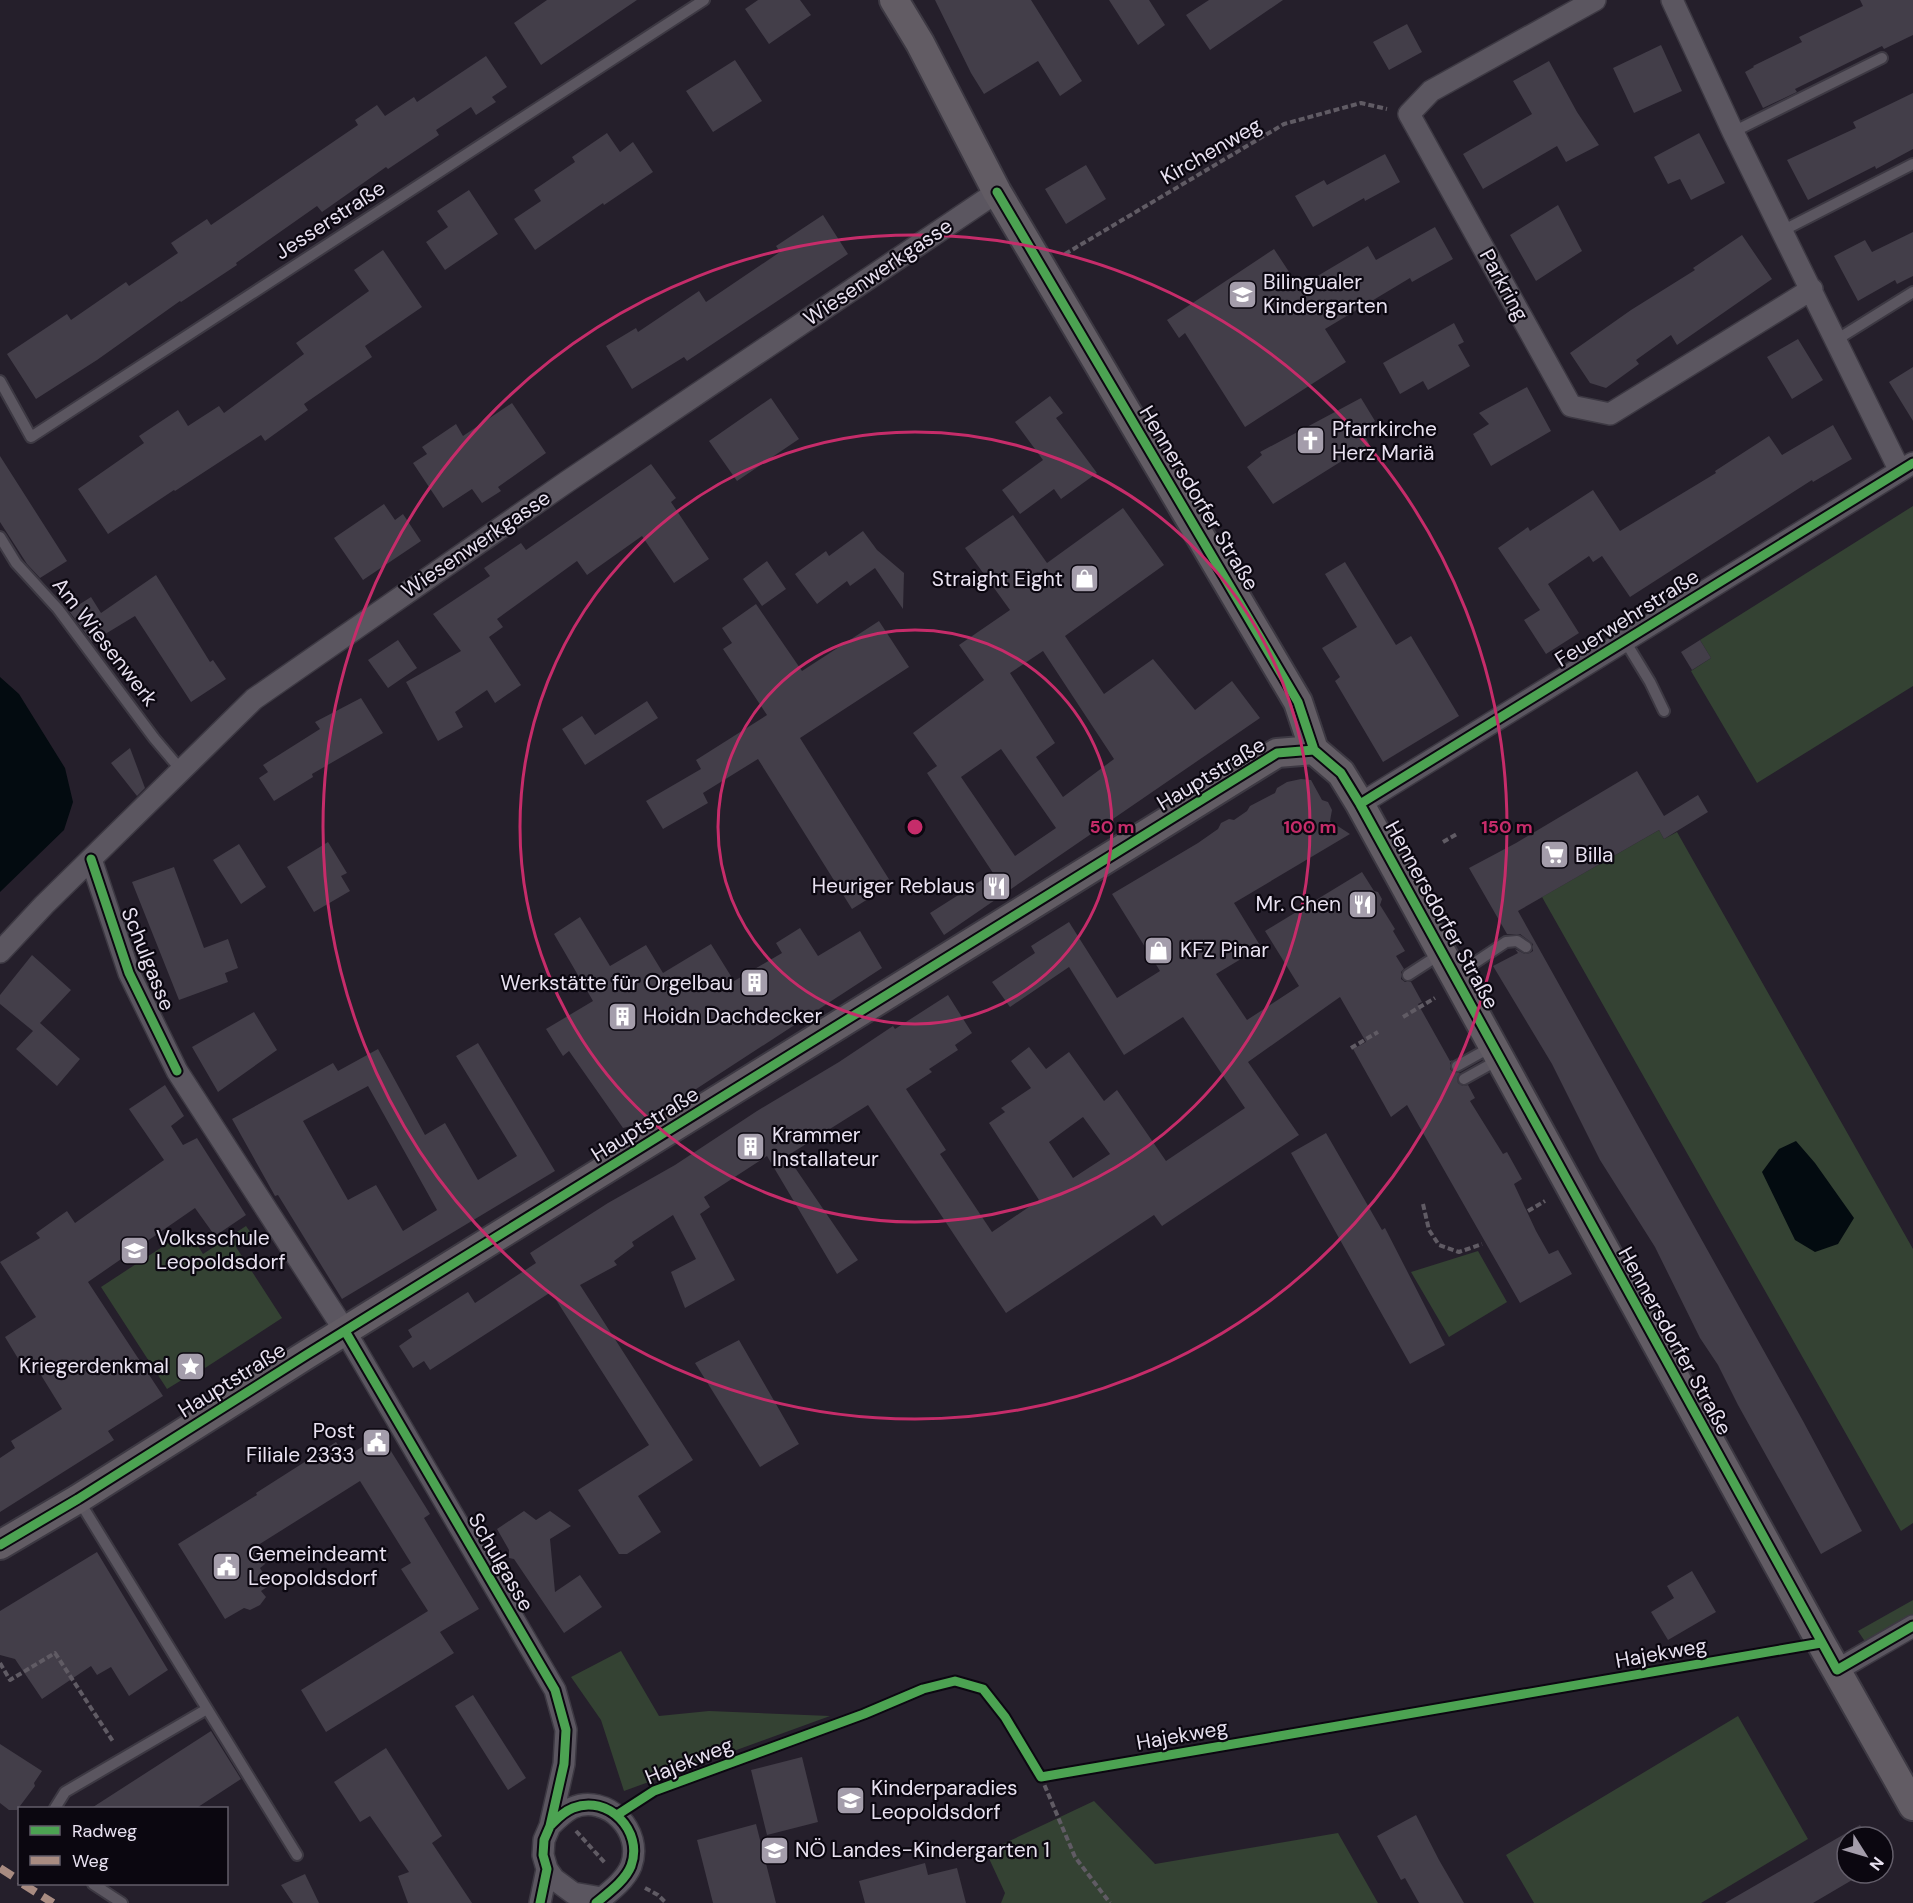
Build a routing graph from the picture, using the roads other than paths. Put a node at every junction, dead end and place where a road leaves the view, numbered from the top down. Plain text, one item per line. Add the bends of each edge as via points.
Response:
1 (704, 0) edge
2 (894, 0) edge
3 (1595, 0) edge
4 (1672, 0) edge
5 (1882, 58) dead end
6 (1733, 132) junction
7 (1913, 165) edge
8 (997, 192) junction
9 (1782, 231) junction
10 (1812, 289) junction
11 (1913, 292) edge
12 (1836, 340) junction
13 (0, 381) edge
14 (1906, 467) edge
15 (0, 537) edge
16 (1624, 641) junction
17 (1664, 711) dead end
18 (1314, 750) junction
19 (181, 770) junction
20 (1360, 804) junction
21 (91, 859) junction
22 (1526, 948) dead end
23 (0, 952) edge
24 (1448, 964) junction
25 (1408, 975) dead end
26 (1497, 1053) junction
27 (1457, 1066) dead end
28 (1464, 1079) dead end
29 (345, 1331) junction
30 (78, 1499) junction
31 (0, 1545) edge
32 (1913, 1626) edge
33 (1837, 1670) junction
34 (207, 1710) junction
35 (1913, 1806) edge
36 (56, 1807) edge
37 (550, 1826) junction
38 (297, 1856) dead end
39 (548, 1869) junction
40 (95, 1885) edge
41 (599, 1900) edge
42 (122, 1903) edge
43 (540, 1903) edge

1 - 13 lane, Jesserstraße via 31,437
2 - 8 street, Hennersdorfer Straße
3 - 10 street, Parkring via 1431,91 1409,114 1571,406 1610,414
4 - 6 street
5 - 6 lane
6 - 9 street
7 - 9 lane
8 - 18 street, Hennersdorfer Straße via 1298,702
8 - 19 street, Wiesenwerkgasse via 321,651 254,699
9 - 10 street
10 - 12 street
11 - 12 lane
12 - 14 street
14 - 16 street, Feuerwehrstraße
15 - 19 lane, Am Wiesenwerk via 16,563 58,609
16 - 17 lane
16 - 20 street, Feuerwehrstraße
18 - 20 street, Hennersdorfer Straße via 1341,773
18 - 29 street, Hauptstraße via 1277,753
19 - 21 street, Wiesenwerkgasse
20 - 24 street, Hennersdorfer Straße
21 - 23 street, Wiesenwerkgasse
21 - 29 street, Schulgasse via 129,973 177,1071
22 - 24 lane via 1517,941 1506,942
24 - 25 lane
24 - 26 street, Hennersdorfer Straße
26 - 27 lane
26 - 28 lane
26 - 33 street, Hennersdorfer Straße
29 - 30 street, Hauptstraße
29 - 37 street, Schulgasse via 555,1690 566,1730 564,1764
30 - 31 street, Hauptstraße
30 - 34 lane
32 - 33 street
33 - 35 street, Hennersdorfer Straße
34 - 36 lane via 65,1792
34 - 38 lane
37 - 39 street, Schulgasse via 543,1855
37 - 41 street via 574,1807 589,1805 617,1815 627,1826 634,1852 631,1865
39 - 41 street via 554,1879 573,1893
39 - 43 street, Schulgasse
40 - 42 lane

